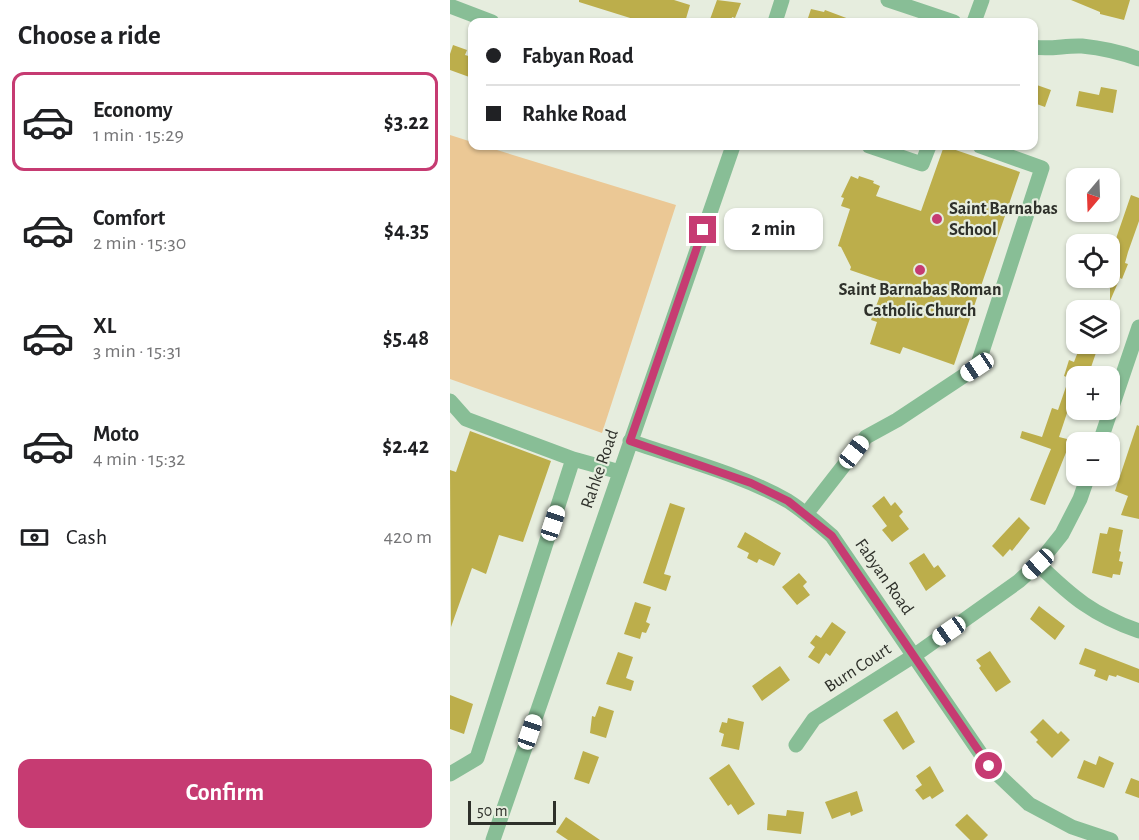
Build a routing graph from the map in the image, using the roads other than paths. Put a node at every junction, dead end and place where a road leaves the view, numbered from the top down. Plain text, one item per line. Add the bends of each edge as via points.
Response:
1 (782, 0) edge
2 (888, 0) edge
3 (982, 0) edge
4 (450, 6) edge
5 (482, 18) edge
6 (775, 18) edge
7 (942, 18) edge
8 (975, 18) edge
9 (1038, 48) edge
10 (1139, 59) edge
11 (732, 150) edge
12 (881, 150) edge
13 (927, 150) edge
14 (991, 150) edge
15 (1139, 327) edge
16 (450, 401) edge
17 (1103, 432) edge
18 (630, 441) junction
19 (573, 459) junction
20 (620, 472) junction
21 (1085, 486) edge
22 (807, 514) junction
23 (1038, 564) junction
24 (1139, 631) edge
25 (915, 655) junction
26 (796, 745) dead end
27 (450, 774) edge
28 (493, 840) edge
29 (1111, 840) edge

1 - 6 street
2 - 7 street
3 - 8 street
4 - 5 street
9 - 10 street via 1080,46
11 - 18 street, Rahke Road
12 - 13 street via 922,164
14 - 22 street via 1042,168 977,367 866,437
15 - 17 street
16 - 19 street via 465,419
18 - 20 street, Rahke Road
18 - 22 street, Fabyan Road via 751,483
19 - 20 street
19 - 27 street via 477,758
20 - 28 street, Rahke Road
21 - 23 street, Burn Court via 1062,534
22 - 25 street, Fabyan Road via 832,536
23 - 24 street via 1086,608
23 - 25 street, Burn Court
25 - 26 street, Burn Court via 814,719
25 - 29 street, Fabyan Road via 989,766 1029,804 1072,827

